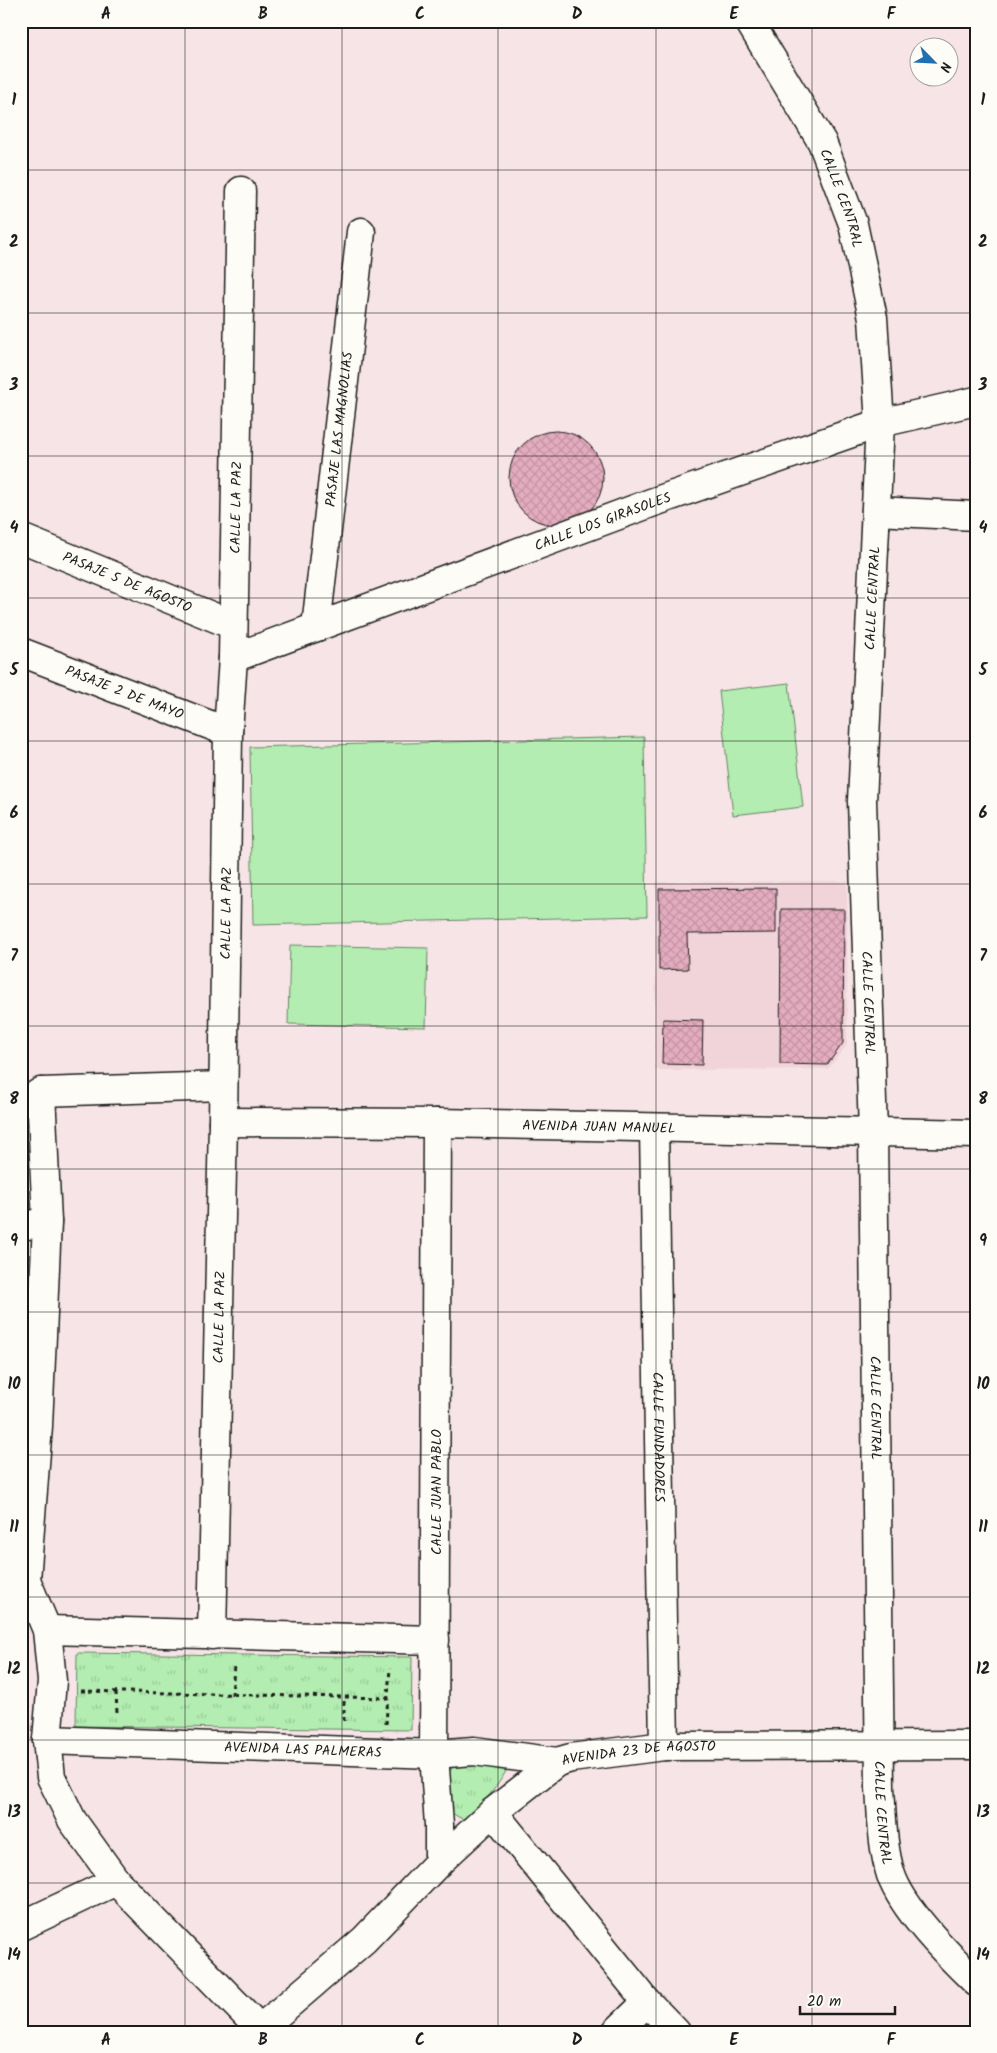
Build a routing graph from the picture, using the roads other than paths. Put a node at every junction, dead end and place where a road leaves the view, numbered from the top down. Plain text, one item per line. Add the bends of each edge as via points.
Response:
1 (749, 21) edge
2 (241, 190) dead end
3 (362, 232) dead end
4 (976, 401) edge
5 (880, 423) junction
6 (876, 511) junction
7 (976, 516) edge
8 (21, 538) edge
9 (233, 624) junction
10 (316, 627) junction
11 (21, 652) edge
12 (233, 658) junction
13 (228, 732) junction
14 (223, 1086) junction
15 (31, 1098) edge
16 (223, 1122) junction
17 (437, 1123) junction
18 (654, 1128) junction
19 (873, 1132) junction
20 (976, 1134) edge
21 (34, 1224) edge
22 (24, 1579) edge
23 (47, 1630) junction
24 (212, 1635) junction
25 (435, 1640) junction
26 (47, 1740) junction
27 (879, 1745) junction
28 (976, 1745) edge
29 (664, 1746) junction
30 (434, 1754) junction
31 (557, 1762) junction
32 (493, 1812) junction
33 (439, 1862) junction
34 (116, 1881) junction
35 (21, 1926) edge
36 (976, 1982) edge
37 (647, 2002) junction
38 (259, 2031) edge
39 (616, 2032) edge
40 (676, 2032) edge

1 - 5 street, CALLE CENTRAL via 822,142 853,224 873,318
2 - 9 street, CALLE LA PAZ
3 - 10 street, PASAJE LAS MAGNOLIAS
4 - 5 street, CALLE LOS GIRASOLES
5 - 6 street, CALLE CENTRAL
5 - 10 street, CALLE LOS GIRASOLES via 642,506
6 - 7 street
6 - 19 street, CALLE CENTRAL via 862,801
8 - 9 street, PASAJE 5 DE AGOSTO
9 - 12 street, CALLE LA PAZ
10 - 12 street, CALLE LOS GIRASOLES
11 - 13 street, PASAJE 2 DE MAYO
12 - 13 street, CALLE LA PAZ
13 - 14 street, CALLE LA PAZ
14 - 15 street
14 - 16 street, CALLE LA PAZ
15 - 21 street
16 - 17 street, AVENIDA JUAN MANUEL
16 - 24 street, CALLE LA PAZ
17 - 18 street, AVENIDA JUAN MANUEL
17 - 25 street, CALLE JUAN PABLO
18 - 19 street, AVENIDA JUAN MANUEL
18 - 29 street, CALLE FUNDADORES
19 - 20 street, AVENIDA JUAN MANUEL
19 - 27 street, CALLE CENTRAL
21 - 22 street via 38,1426
22 - 23 street
23 - 24 street
23 - 26 street via 52,1681
24 - 25 street
25 - 30 street, CALLE JUAN PABLO
26 - 30 street, AVENIDA LAS PALMERAS
26 - 34 street via 51,1777 72,1820
27 - 28 street, AVENIDA 23 DE AGOSTO
27 - 29 street, AVENIDA 23 DE AGOSTO
27 - 36 street, CALLE CENTRAL via 885,1846 892,1876 907,1903 943,1949
29 - 31 street, AVENIDA 23 DE AGOSTO
30 - 31 street, AVENIDA LAS PALMERAS via 474,1751
30 - 33 street, CALLE JUAN PABLO
31 - 32 street, AVENIDA 23 DE AGOSTO
32 - 33 street, AVENIDA 23 DE AGOSTO
32 - 37 street
33 - 38 street, AVENIDA 23 DE AGOSTO via 364,1940
34 - 35 street
34 - 38 street
37 - 39 street
37 - 40 street

